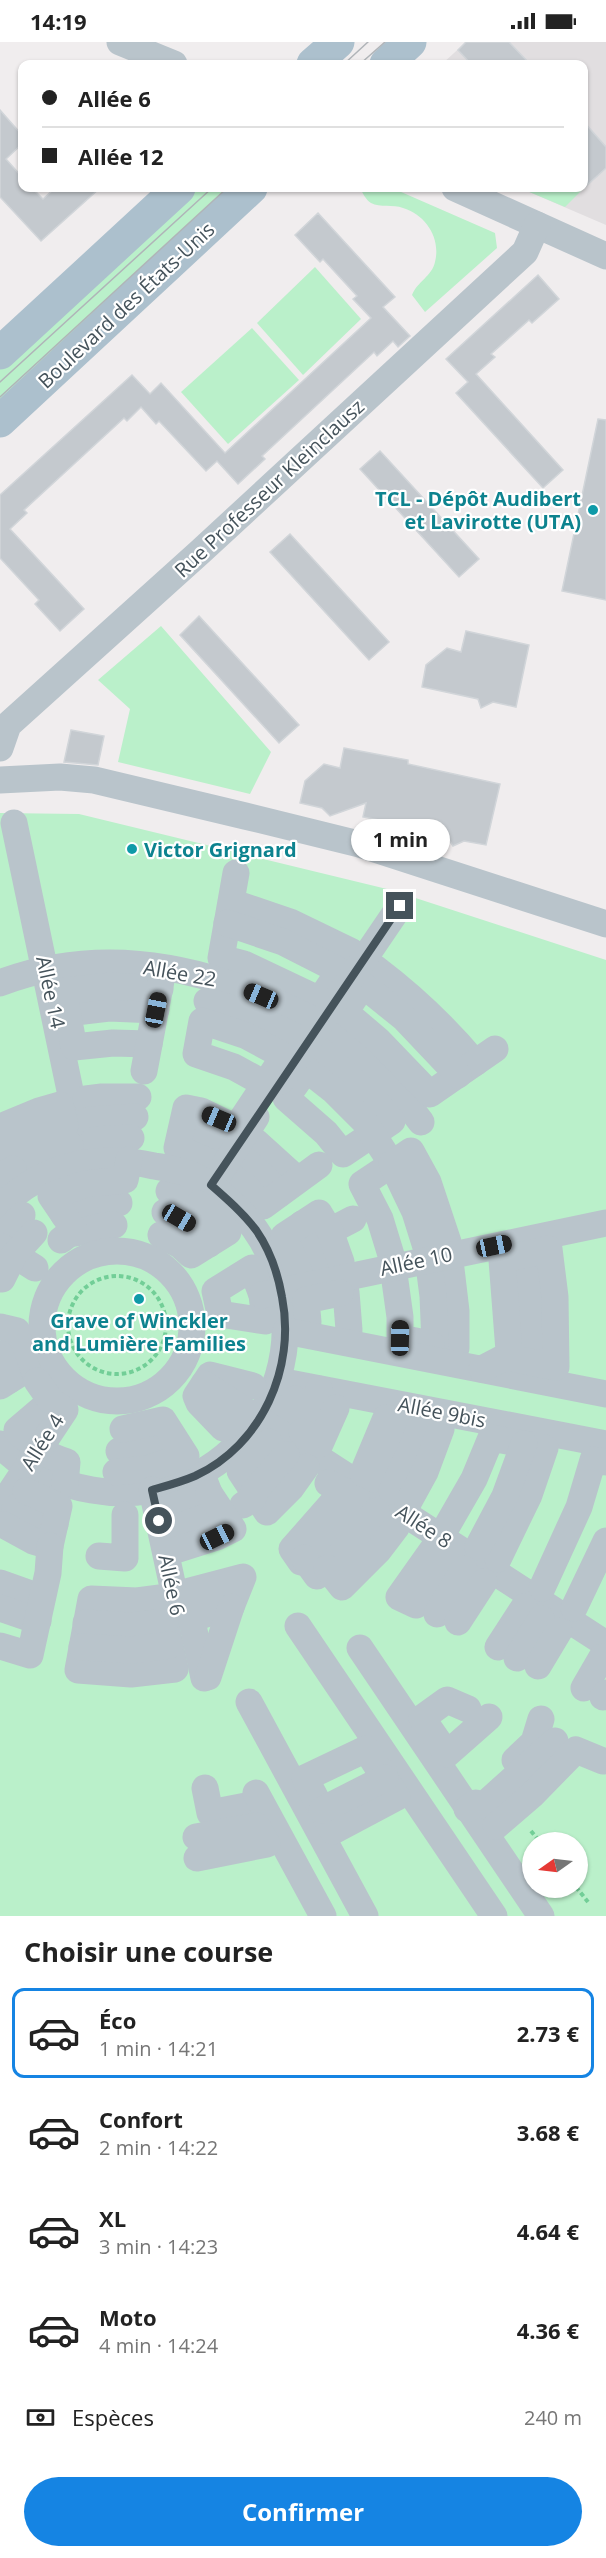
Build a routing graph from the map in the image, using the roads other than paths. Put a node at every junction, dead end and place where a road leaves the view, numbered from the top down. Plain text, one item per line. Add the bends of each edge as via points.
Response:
1 (120, 42) edge
2 (338, 42) edge
3 (410, 42) edge
4 (164, 60) edge
5 (318, 60) edge
6 (390, 60) edge
7 (175, 192) edge
8 (247, 192) edge
9 (464, 192) edge
10 (537, 225) junction
11 (606, 256) edge
12 (0, 353) edge
13 (0, 422) edge
14 (0, 748) edge
15 (0, 780) edge
16 (7, 838) edge
17 (236, 873) dead end
18 (400, 906) dead end
19 (227, 923) junction
20 (606, 924) edge
21 (45, 969) junction
22 (370, 975) joint
23 (0, 983) edge
24 (156, 1008) junction
25 (205, 1010) junction
26 (69, 1023) dead end
27 (320, 1023) junction
28 (296, 1037) dead end
29 (144, 1071) dead end
30 (81, 1073) dead end
31 (284, 1078) junction
32 (421, 1122) dead end
33 (133, 1128) junction
34 (87, 1138) junction
35 (364, 1140) junction
36 (7, 1160) edge
37 (226, 1168) junction
38 (383, 1170) junction
39 (299, 1180) dead end
40 (117, 1214) dead end
41 (606, 1223) edge
42 (29, 1243) edge
43 (414, 1265) junction
44 (301, 1277) junction
45 (179, 1284) joint
46 (0, 1327) edge
47 (317, 1330) junction
48 (0, 1354) edge
49 (459, 1354) junction
50 (551, 1372) junction
51 (4, 1383) edge
52 (44, 1391) dead end
53 (606, 1394) edge
54 (284, 1416) junction
55 (429, 1422) junction
56 (302, 1432) dead end
57 (532, 1442) junction
58 (0, 1444) edge
59 (600, 1456) edge
60 (328, 1483) dead end
61 (14, 1487) edge
62 (141, 1493) junction
63 (225, 1495) junction
64 (432, 1533) junction
65 (53, 1535) junction
66 (606, 1540) edge
67 (316, 1563) junction
68 (0, 1583) edge
69 (566, 1603) junction
70 (0, 1608) edge
71 (448, 1618) dead end
72 (541, 1619) junction
73 (38, 1620) junction
74 (298, 1626) dead end
75 (0, 1631) edge
76 (181, 1631) junction
77 (84, 1635) junction
78 (222, 1635) junction
79 (0, 1646) edge
80 (360, 1648) dead end
81 (605, 1654) edge
82 (202, 1678) junction
83 (598, 1692) edge
84 (249, 1702) dead end
85 (515, 1718) junction
86 (429, 1740) junction
87 (605, 1754) edge
88 (383, 1770) junction
89 (205, 1788) dead end
90 (256, 1793) dead end
91 (315, 1803) junction
92 (472, 1806) junction
93 (264, 1823) junction
94 (496, 1826) dead end
95 (197, 1848) dead end
96 (323, 1916) edge
97 (365, 1916) edge
98 (494, 1916) edge
99 (541, 1916) edge

1 - 4 street
2 - 5 main road
3 - 6 main road
7 - 12 main road
8 - 13 main road, Boulevard des États-Unis
9 - 10 street
10 - 11 street
10 - 14 street, Rue Professeur Kleinclausz via 525,252 8,725
15 - 20 street via 94,780 359,844
16 - 21 street, Allée 14
17 - 19 street
18 - 27 street
19 - 19 street via 274,963 333,980 352,952 290,922
21 - 23 street, Allée 22
21 - 24 street, Allée 22 via 111,963
21 - 34 street, Allée 14
22 - 22 street via 400,1044 467,1069 435,1019 407,993
24 - 25 street, Allée 22
24 - 26 street via 109,1008
24 - 29 street
25 - 27 street, Allée 22 via 261,996
25 - 28 street via 244,1012
25 - 31 street via 284,1056
27 - 32 street, Allée 22 via 373,1066
27 - 37 street
30 - 34 street
31 - 35 street via 342,1099
31 - 35 street via 286,1098 326,1133 343,1154
31 - 37 street via 236,1128 186,1108 182,1129 195,1132
33 - 34 street
33 - 34 street via 102,1097
33 - 37 street via 193,1175
33 - 42 street via 125,1180 85,1184 51,1196
34 - 36 street via 27,1160
34 - 42 street via 42,1177
35 - 38 street
37 - 37 street via 228,1232 209,1244 190,1224 165,1213
37 - 39 street via 267,1180
37 - 44 street via 245,1216 267,1250
38 - 43 street via 392,1212
38 - 43 street via 411,1151 428,1182
40 - 42 street via 102,1226
41 - 44 street, Allée 10
43 - 47 street via 336,1294 329,1326
43 - 49 street
43 - 49 street via 456,1311
44 - 44 street via 302,1224 319,1213 341,1225
44 - 44 street via 265,1320 243,1317 234,1279 252,1268
44 - 47 street
45 - 45 street via 188,1301 191,1338 184,1360 161,1387 139,1398 104,1400 81,1392 55,1369 42,1331 44,1310 59,1278 76,1263 110,1251 134,1252 164,1267
46 - 51 street via 17,1331 27,1369
47 - 49 street
47 - 54 street
48 - 51 street
49 - 50 street
49 - 50 street
49 - 50 street via 509,1351 502,1260 549,1249 555,1297
50 - 53 street
52 - 61 street, Allée 4 via 65,1410
54 - 54 street via 231,1423 224,1428 195,1396 210,1375
54 - 55 street, Allée 9bis
54 - 56 street via 312,1413
54 - 63 street
54 - 63 street via 245,1438 227,1454
54 - 63 street via 291,1488 267,1512
54 - 81 street, Allée 8 via 338,1470
55 - 57 street, Allée 9bis
55 - 64 street via 425,1472
57 - 59 street, Allée 9bis
57 - 64 street via 473,1511
57 - 64 street via 529,1495
58 - 61 street
59 - 69 street via 579,1507
60 - 67 street via 343,1491 291,1549 300,1562
61 - 62 street via 64,1484
61 - 65 street via 33,1541
61 - 65 street via 59,1506
62 - 63 street
62 - 63 street
62 - 82 street, Allée 6
64 - 67 street via 335,1527
64 - 67 street via 365,1565 342,1587
64 - 69 street
64 - 71 street
64 - 72 street
65 - 73 street
66 - 69 street
68 - 73 street
70 - 73 street
72 - 72 street via 517,1657
72 - 81 street
73 - 75 street
73 - 79 street via 30,1654
74 - 88 street
76 - 77 street via 132,1650
76 - 77 street via 160,1598 91,1599
76 - 77 street via 175,1669 131,1680 78,1670
76 - 78 street
76 - 78 street via 186,1592 243,1577
76 - 82 street
78 - 82 street
80 - 86 street via 386,1667
81 - 83 street
84 - 91 street
85 - 86 street via 447,1754
85 - 86 street via 447,1700 422,1718
85 - 87 street
85 - 92 street via 484,1805
86 - 92 street
87 - 94 street via 576,1750
88 - 91 street
88 - 91 street via 366,1749 305,1778
88 - 98 street
89 - 93 street via 210,1813 246,1806
90 - 93 street
91 - 97 street
92 - 99 street
93 - 95 street via 267,1844
93 - 96 street

